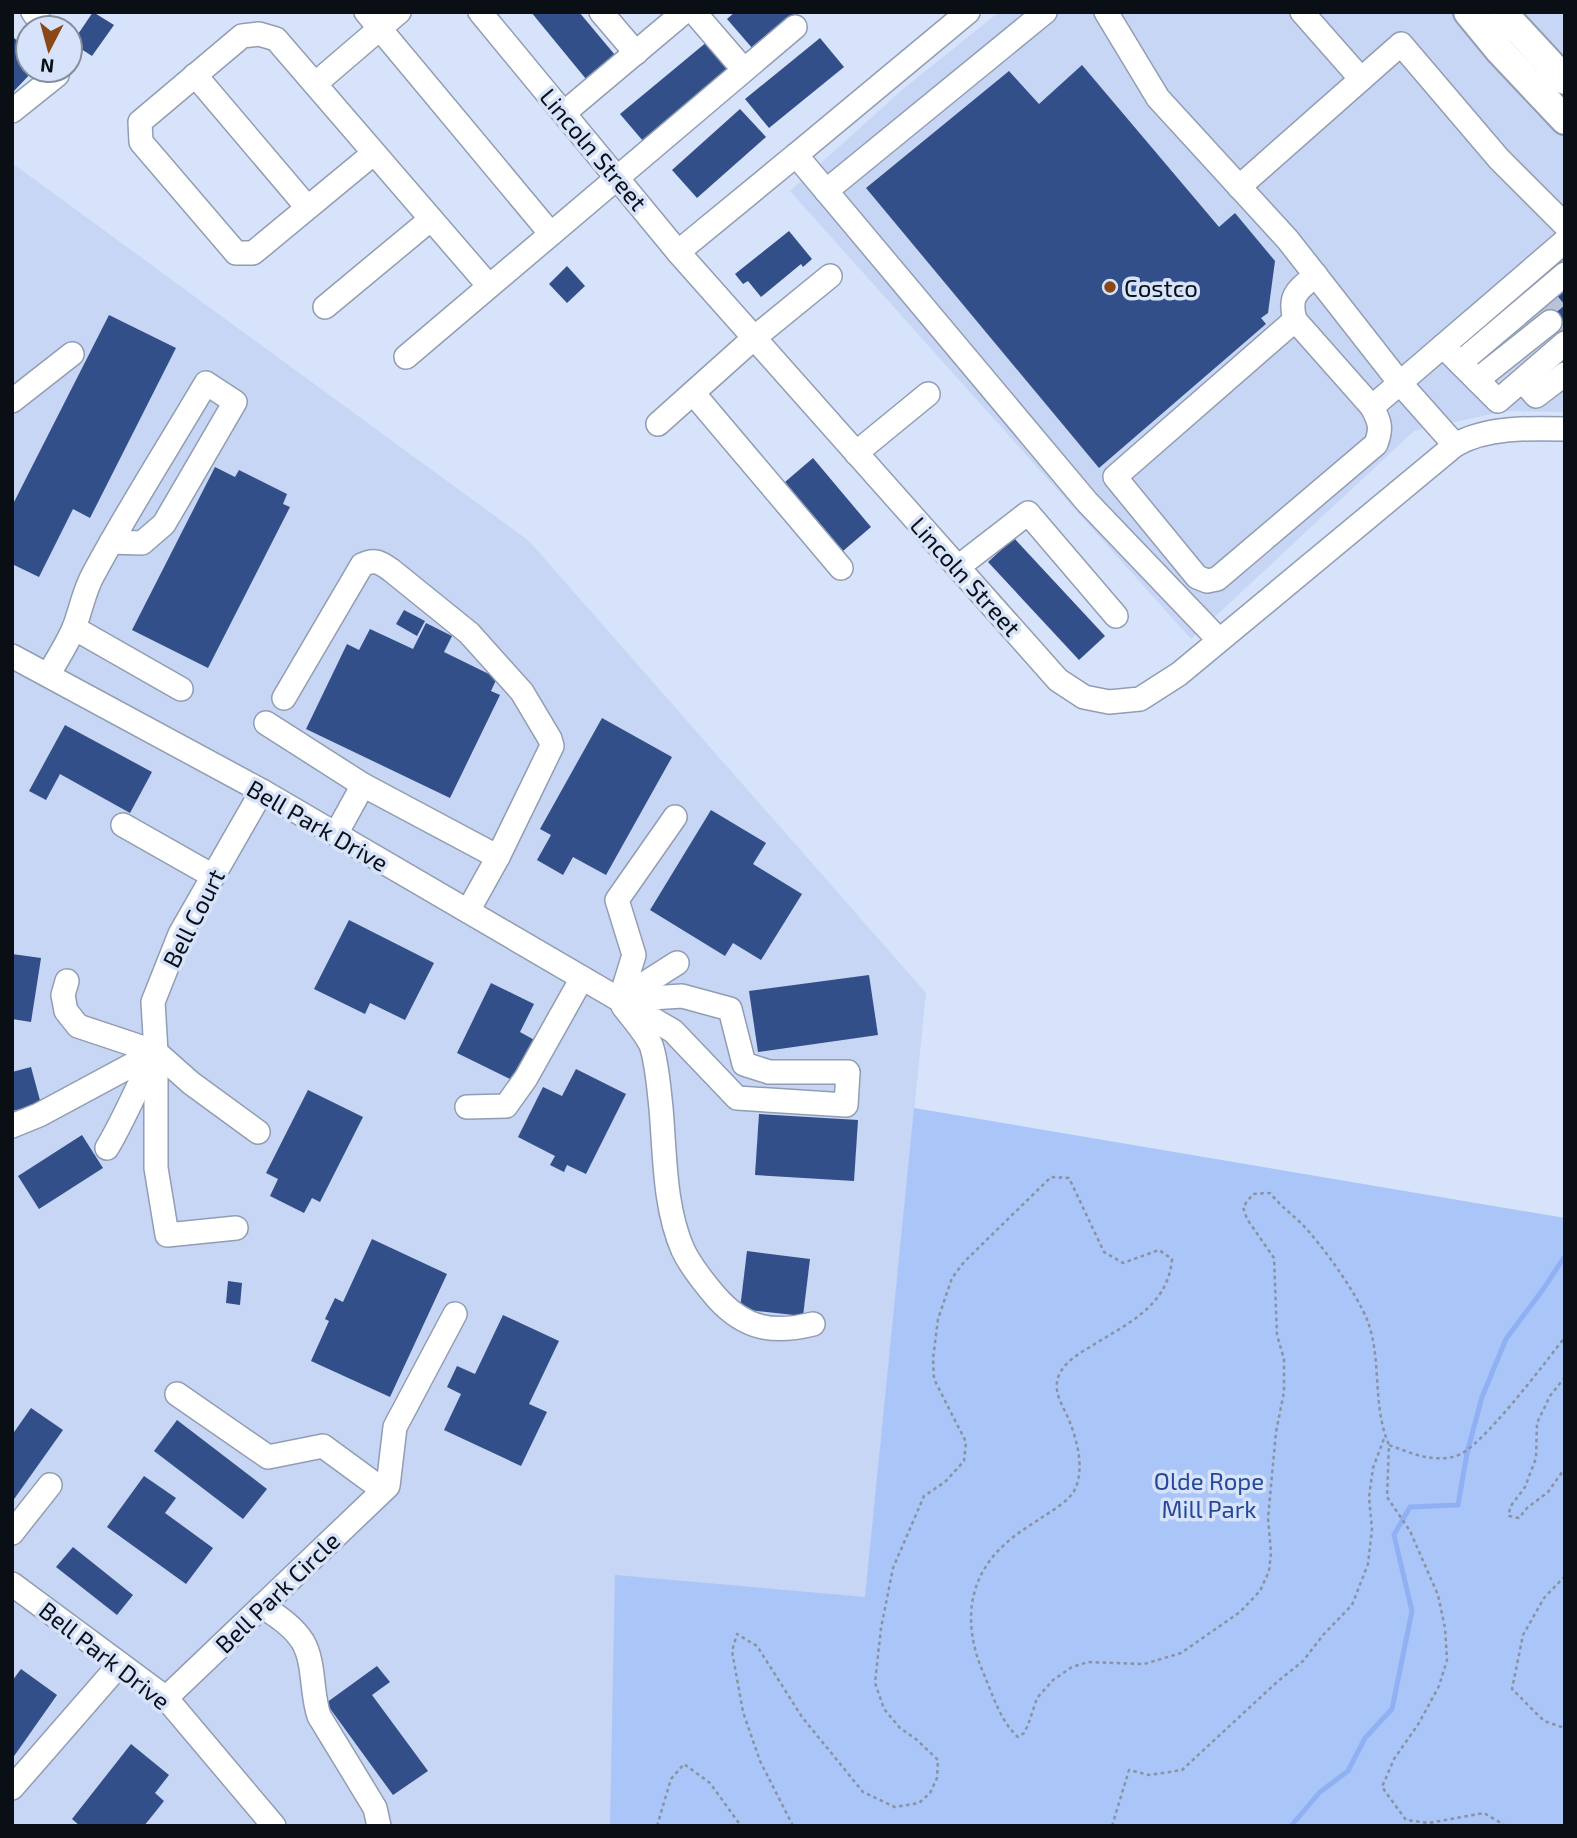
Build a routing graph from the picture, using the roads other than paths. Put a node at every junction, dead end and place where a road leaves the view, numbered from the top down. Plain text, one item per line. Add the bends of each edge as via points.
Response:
1 (399, 12) edge
2 (480, 12) edge
3 (601, 12) edge
4 (684, 12) edge
5 (694, 12) edge
6 (968, 12) edge
7 (1045, 12) edge
8 (1106, 12) edge
9 (1302, 12) edge
10 (1468, 12) edge
11 (1502, 12) edge
12 (373, 20) edge
13 (795, 27) dead end
14 (636, 53) junction
15 (744, 70) junction
16 (195, 75) junction
17 (1361, 79) junction
18 (1565, 80) edge
19 (46, 84) edge
20 (315, 84) junction
21 (12, 111) edge
22 (564, 113) junction
23 (1565, 120) edge
24 (374, 153) junction
25 (796, 155) junction
26 (618, 177) junction
27 (1239, 187) junction
28 (826, 191) junction
29 (307, 207) junction
30 (431, 219) junction
31 (1565, 225) edge
32 (551, 234) junction
33 (1565, 241) edge
34 (678, 252) junction
35 (1565, 274) edge
36 (1316, 275) junction
37 (830, 276) dead end
38 (489, 286) junction
39 (325, 307) dead end
40 (1295, 320) junction
41 (1553, 327) edge
42 (754, 338) junction
43 (1443, 346) junction
44 (72, 354) dead end
45 (406, 357) dead end
46 (1565, 361) edge
47 (1565, 373) edge
48 (1473, 376) junction
49 (1400, 383) junction
50 (1521, 388) junction
51 (693, 393) junction
52 (928, 394) dead end
53 (12, 401) edge
54 (1372, 407) junction
55 (658, 424) dead end
56 (1565, 429) edge
57 (1455, 446) junction
58 (856, 453) junction
59 (1115, 477) junction
60 (1087, 502) junction
61 (111, 542) junction
62 (841, 568) dead end
63 (958, 568) junction
64 (1116, 616) dead end
65 (74, 628) junction
66 (1219, 640) junction
67 (12, 656) edge
68 (48, 675) junction
69 (181, 689) dead end
70 (284, 698) dead end
71 (265, 723) dead end
72 (363, 785) junction
73 (262, 791) junction
74 (675, 817) dead end
75 (123, 825) dead end
76 (336, 834) junction
77 (498, 856) junction
78 (213, 876) junction
79 (468, 911) junction
80 (677, 963) dead end
81 (582, 978) junction
82 (67, 981) dead end
83 (620, 1000) junction
84 (156, 1052) junction
85 (467, 1107) dead end
86 (12, 1126) edge
87 (258, 1132) dead end
88 (107, 1148) dead end
89 (236, 1228) dead end
90 (455, 1314) dead end
91 (813, 1324) dead end
92 (177, 1394) dead end
93 (50, 1486) dead end
94 (385, 1488) junction
95 (12, 1532) edge
96 (12, 1584) edge
97 (262, 1606) junction
98 (120, 1664) junction
99 (166, 1698) junction
100 (12, 1788) edge
101 (274, 1826) edge
102 (379, 1826) edge

1 - 12 street
2 - 22 street, Lincoln Street
3 - 14 street
4 - 14 street
5 - 15 street
6 - 25 street
7 - 28 street
8 - 27 street via 1158,99
9 - 17 street
10 - 23 main road
11 - 18 main road
12 - 20 street
12 - 32 street
13 - 15 street
14 - 22 street
15 - 26 street
16 - 20 street via 242,36 260,34 276,38
16 - 29 street
16 - 29 street via 140,122 141,142 149,152 236,253 253,253
17 - 27 street
17 - 31 street via 1401,44 1499,159
19 - 21 street
20 - 24 street
22 - 26 street, Lincoln Street
24 - 29 street
24 - 30 street
25 - 28 street
25 - 34 street
26 - 32 street
26 - 34 street, Lincoln Street
27 - 36 street
28 - 60 street
30 - 38 street
30 - 39 street
32 - 38 street
33 - 43 street
34 - 42 street, Lincoln Street
35 - 48 street
36 - 40 street via 1296,293
36 - 49 street
37 - 42 street
38 - 45 street
40 - 54 street
40 - 59 street
41 - 48 street
41 - 50 street
42 - 51 street
42 - 58 street, Lincoln Street
43 - 48 street
43 - 49 street
44 - 53 street
46 - 50 street
47 - 50 street via 1536,396
48 - 50 street via 1498,401
49 - 54 street
49 - 57 street
51 - 55 street
51 - 62 street
52 - 58 street
54 - 59 street via 1381,423 1376,444 1217,579 1197,577
56 - 57 street, Lincoln Street via 1504,431 1467,438
57 - 66 street, Lincoln Street
58 - 63 street, Lincoln Street
59 - 60 street
60 - 66 street
61 - 61 street via 142,543 164,524 235,402 206,383
61 - 65 street via 83,595
63 - 64 street via 1028,513
63 - 66 street, Lincoln Street via 1058,680 1084,697 1108,702 1140,699
65 - 68 street
65 - 69 street
67 - 68 street, Bell Park Drive
68 - 73 street, Bell Park Drive
70 - 77 street via 362,565 379,562 391,570 469,634 522,692 550,738 550,754
71 - 72 street
72 - 76 street
72 - 77 street
73 - 76 street, Bell Park Drive
73 - 78 street, Bell Court
74 - 83 street via 617,900 635,955
75 - 78 street
76 - 79 street, Bell Park Drive
77 - 79 street
78 - 84 street, Bell Court via 180,934 153,1002
79 - 81 street, Bell Park Drive
80 - 83 street
81 - 83 street, Bell Park Drive
81 - 85 street via 506,1106
82 - 84 street via 63,995 66,1012 78,1026
83 - 83 street, Bell Park Drive via 673,1031 737,1098 846,1105 848,1072 769,1072 744,1064 730,1009 682,996
83 - 91 street via 651,1045 671,1212 683,1251 704,1283 743,1321 767,1328
84 - 86 street
84 - 87 street
84 - 88 street
84 - 89 street, Bell Court via 156,1168 167,1236
90 - 94 street via 395,1427
92 - 94 street via 268,1457 323,1446
93 - 95 street
94 - 97 street, Bell Park Circle
96 - 98 street, Bell Park Drive
97 - 99 street, Bell Park Circle
97 - 102 street via 286,1622 303,1642 319,1716 375,1808
98 - 99 street, Bell Park Drive
98 - 100 street
99 - 101 street, Bell Park Drive

